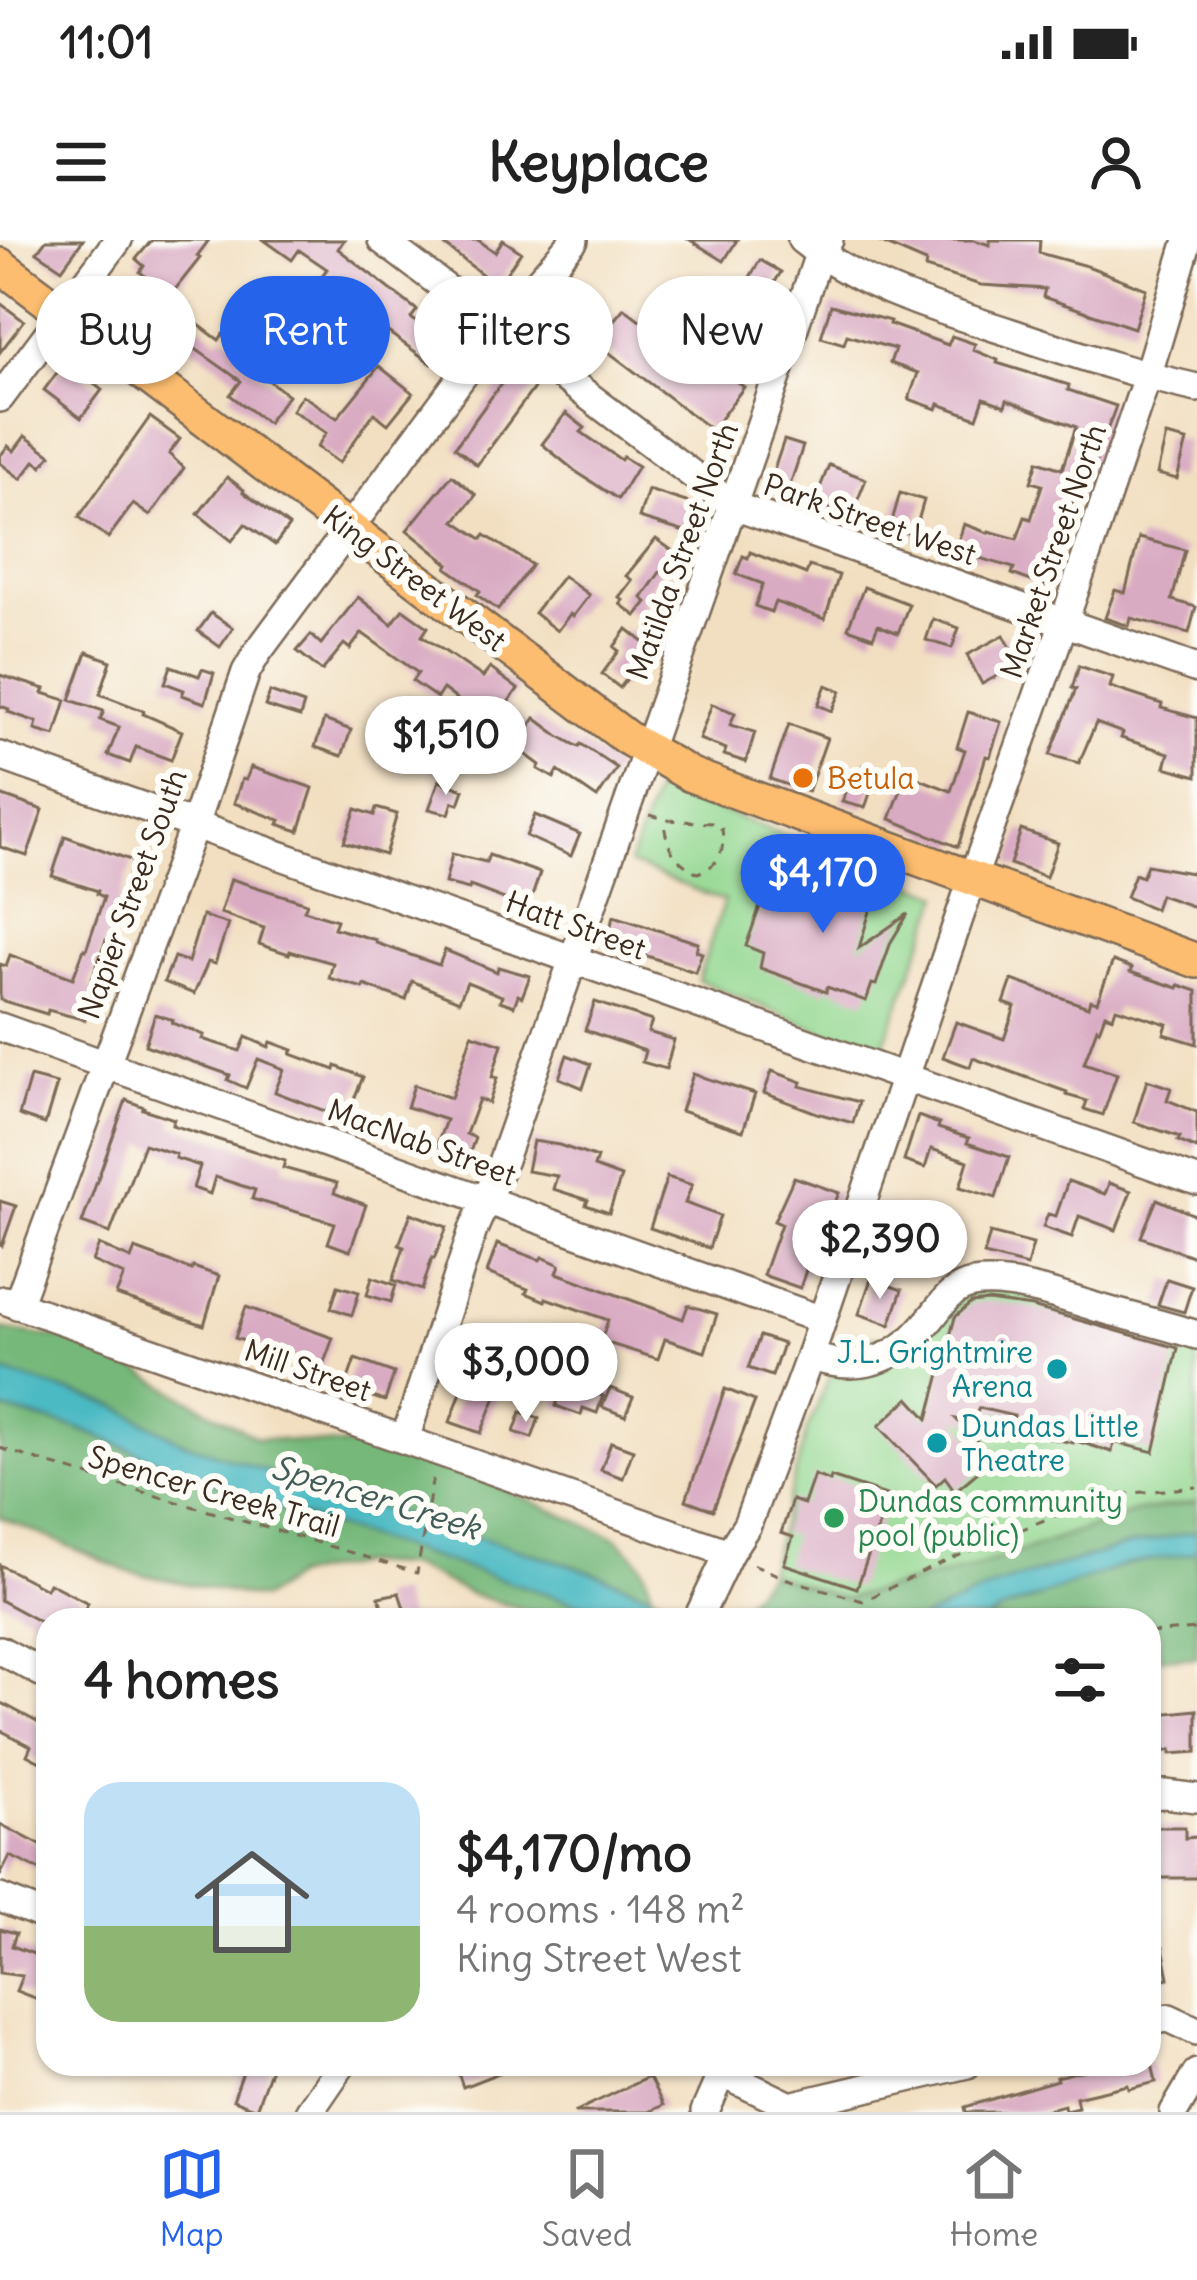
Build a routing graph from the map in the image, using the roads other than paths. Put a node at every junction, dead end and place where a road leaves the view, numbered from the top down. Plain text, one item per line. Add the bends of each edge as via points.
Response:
1 (118, 240) edge
2 (382, 240) edge
3 (574, 240) edge
4 (1188, 240) edge
5 (817, 245) edge
6 (0, 265) edge
7 (90, 276) edge
8 (429, 276) edge
9 (543, 276) edge
10 (36, 292) edge
11 (36, 348) edge
12 (1147, 377) junction
13 (158, 384) edge
14 (457, 384) edge
15 (572, 384) edge
16 (1197, 388) edge
17 (0, 398) edge
18 (734, 506) junction
19 (351, 529) junction
20 (1064, 622) junction
21 (1197, 669) edge
22 (646, 749) junction
23 (0, 756) edge
24 (194, 825) junction
25 (972, 880) junction
26 (573, 958) junction
27 (1197, 962) edge
28 (0, 1027) edge
29 (106, 1064) junction
30 (904, 1078) junction
31 (1197, 1181) edge
32 (485, 1199) junction
33 (8, 1302) edge
34 (822, 1320) junction
35 (1197, 1335) edge
36 (810, 1356) junction
37 (406, 1439) junction
38 (729, 1553) junction
39 (703, 1608) edge
40 (0, 1650) edge
41 (36, 1670) edge
42 (1161, 1794) edge
43 (1197, 1798) edge
44 (0, 1898) edge
45 (36, 1912) edge
46 (1161, 2019) edge
47 (1197, 2031) edge
48 (1197, 2073) edge
49 (334, 2076) edge
50 (719, 2076) edge
51 (736, 2076) edge
52 (916, 2076) edge
53 (309, 2112) edge
54 (705, 2112) edge
55 (1174, 2112) edge

1 - 7 street
2 - 8 street, Park Street West
3 - 9 street, Napier Street South
4 - 12 street, Market Street North
5 - 12 street via 898,296
5 - 18 street, Matilda Street North
6 - 10 main road, King Street West
11 - 17 street
12 - 16 street
12 - 20 street, Market Street North
13 - 19 main road, King Street West
14 - 19 street, Napier Street South
15 - 18 street, Park Street West
18 - 20 street, Park Street West
18 - 22 street, Matilda Street North
19 - 22 main road, King Street West
19 - 24 street, Napier Street South via 256,653
20 - 21 street, Park Street West
20 - 25 street, Market Street North
22 - 25 main road, King Street West via 691,775
22 - 26 street, Matilda Street North
23 - 24 street, Hatt Street
24 - 26 street, Hatt Street
24 - 29 street, Napier Street South
25 - 27 main road, King Street West
25 - 30 street, Market Street North
26 - 30 street, Hatt Street
26 - 32 street, Matilda Street North
28 - 29 street, MacNab Street
29 - 32 street, MacNab Street
29 - 33 street, Napier Street South
30 - 31 street, Hatt Street
30 - 34 street, Market Street North
32 - 34 street, MacNab Street
32 - 37 street, Matilda Street North
33 - 37 street, Mill Street
34 - 36 street, Market Street North
35 - 36 street via 1024,1287 972,1284 950,1294 895,1352 840,1366
36 - 38 street, Market Street North
37 - 38 street, Mill Street
38 - 39 street, Market Street North
40 - 41 street
42 - 43 street
44 - 45 street
46 - 47 street
48 - 55 street
49 - 53 street
50 - 54 street
51 - 52 street via 790,2106

